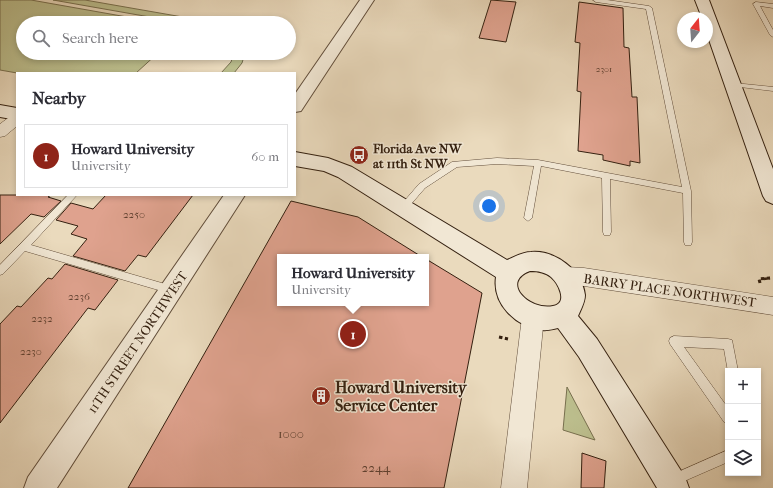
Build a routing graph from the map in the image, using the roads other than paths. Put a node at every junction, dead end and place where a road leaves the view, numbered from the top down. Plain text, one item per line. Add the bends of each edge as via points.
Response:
1 (367, 0) edge
2 (596, 0) edge
3 (702, 0) edge
4 (773, 6) edge
5 (773, 35) edge
6 (734, 85) junction
7 (773, 89) edge
8 (296, 106) edge
9 (0, 111) edge
10 (16, 114) edge
11 (16, 119) edge
12 (0, 132) edge
13 (296, 159) edge
14 (538, 163) junction
15 (606, 177) junction
16 (687, 191) junction
17 (72, 196) edge
18 (235, 196) edge
19 (773, 196) edge
20 (403, 208) junction
21 (528, 218) dead end
22 (607, 232) dead end
23 (688, 242) dead end
24 (24, 247) junction
25 (0, 271) edge
26 (509, 273) junction
27 (566, 276) junction
28 (172, 290) junction
29 (773, 306) edge
30 (563, 315) junction
31 (533, 317) junction
32 (732, 368) edge
33 (725, 414) edge
34 (725, 458) edge
35 (672, 485) edge
36 (39, 488) edge
37 (514, 488) edge

1 - 8 main road
2 - 16 lane via 649,8
3 - 6 main road
4 - 5 lane via 756,4
6 - 7 lane
6 - 19 main road
9 - 10 main road
11 - 12 street
13 - 20 main road via 340,169
14 - 15 lane
14 - 20 lane via 497,161 455,164 422,186
14 - 21 lane
15 - 16 lane
15 - 22 lane
16 - 23 lane
17 - 24 lane
18 - 28 main road, 11TH STREET NORTHWEST
20 - 26 main road
24 - 25 lane
24 - 28 lane
26 - 27 main road via 522,262 530,261 550,265
26 - 31 main road via 506,280 509,298 523,313
27 - 29 street, BARRY PLACE NORTHWEST
27 - 30 main road via 573,293 573,302
28 - 36 main road, 11TH STREET NORTHWEST
30 - 31 main road via 554,319
30 - 35 main road via 588,348
31 - 37 street
32 - 33 lane via 728,344 674,341
34 - 35 lane

